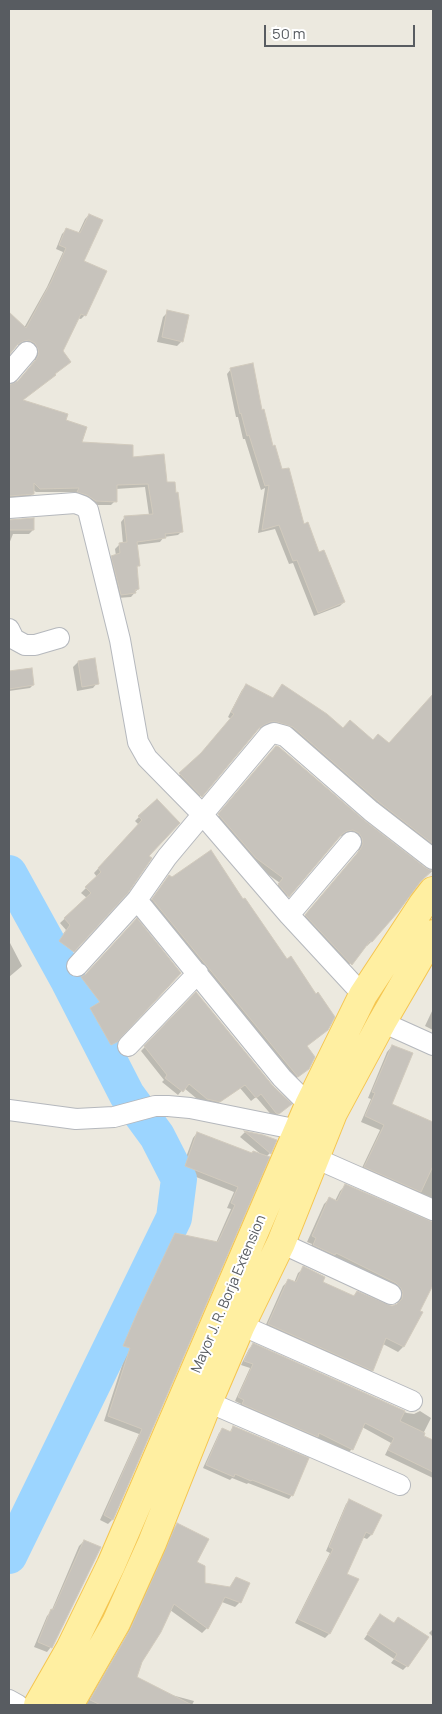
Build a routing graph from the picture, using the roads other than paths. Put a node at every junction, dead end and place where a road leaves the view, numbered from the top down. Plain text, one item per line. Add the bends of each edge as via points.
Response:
1 (27, 352) dead end
2 (9, 373) edge
3 (9, 508) edge
4 (9, 629) edge
5 (59, 638) dead end
6 (202, 814) junction
7 (351, 842) dead end
8 (433, 859) edge
9 (137, 900) junction
10 (430, 903) edge
11 (290, 915) junction
12 (433, 934) edge
13 (77, 966) dead end
14 (198, 973) junction
15 (363, 995) junction
16 (382, 1022) junction
17 (433, 1045) edge
18 (128, 1046) dead end
19 (9, 1110) edge
20 (323, 1117) junction
21 (299, 1130) junction
22 (316, 1158) junction
23 (431, 1203) edge
24 (281, 1243) junction
25 (391, 1294) dead end
26 (242, 1325) junction
27 (412, 1401) dead end
28 (208, 1402) junction
29 (180, 1440) junction
30 (400, 1485) dead end
31 (9, 1700) edge
32 (18, 1705) edge
33 (38, 1705) edge
34 (68, 1705) edge

1 - 2 street
3 - 6 street via 75,503 88,510 120,640 138,742 147,758
4 - 5 street via 14,639 25,645
6 - 8 street via 269,735 280,734
6 - 9 street
6 - 11 street
7 - 11 street
9 - 13 street
9 - 14 street
10 - 15 main road, Mayor J. R. Borja Extension
11 - 15 street
12 - 16 main road, Mayor J. R. Borja Extension
14 - 18 street
14 - 20 street via 282,1078
15 - 20 main road, Mayor J. R. Borja Extension
16 - 17 street
16 - 20 main road, Mayor J. R. Borja Extension
19 - 21 street via 76,1120 114,1117 155,1106 190,1108
20 - 21 main road, Mayor J. R. Borja Extension
20 - 22 main road, Mayor J. R. Borja Extension
21 - 29 main road, Mayor J. R. Borja Extension
22 - 23 street
22 - 24 main road, Mayor J. R. Borja Extension
24 - 25 street
24 - 26 main road, Mayor J. R. Borja Extension
26 - 27 street
26 - 28 main road, Mayor J. R. Borja Extension
28 - 29 main road, Mayor J. R. Borja Extension
28 - 30 street
29 - 33 main road, Mayor J. R. Borja Extension
29 - 34 main road, Mayor J. R. Borja Extension via 152,1543 116,1623
31 - 32 street

